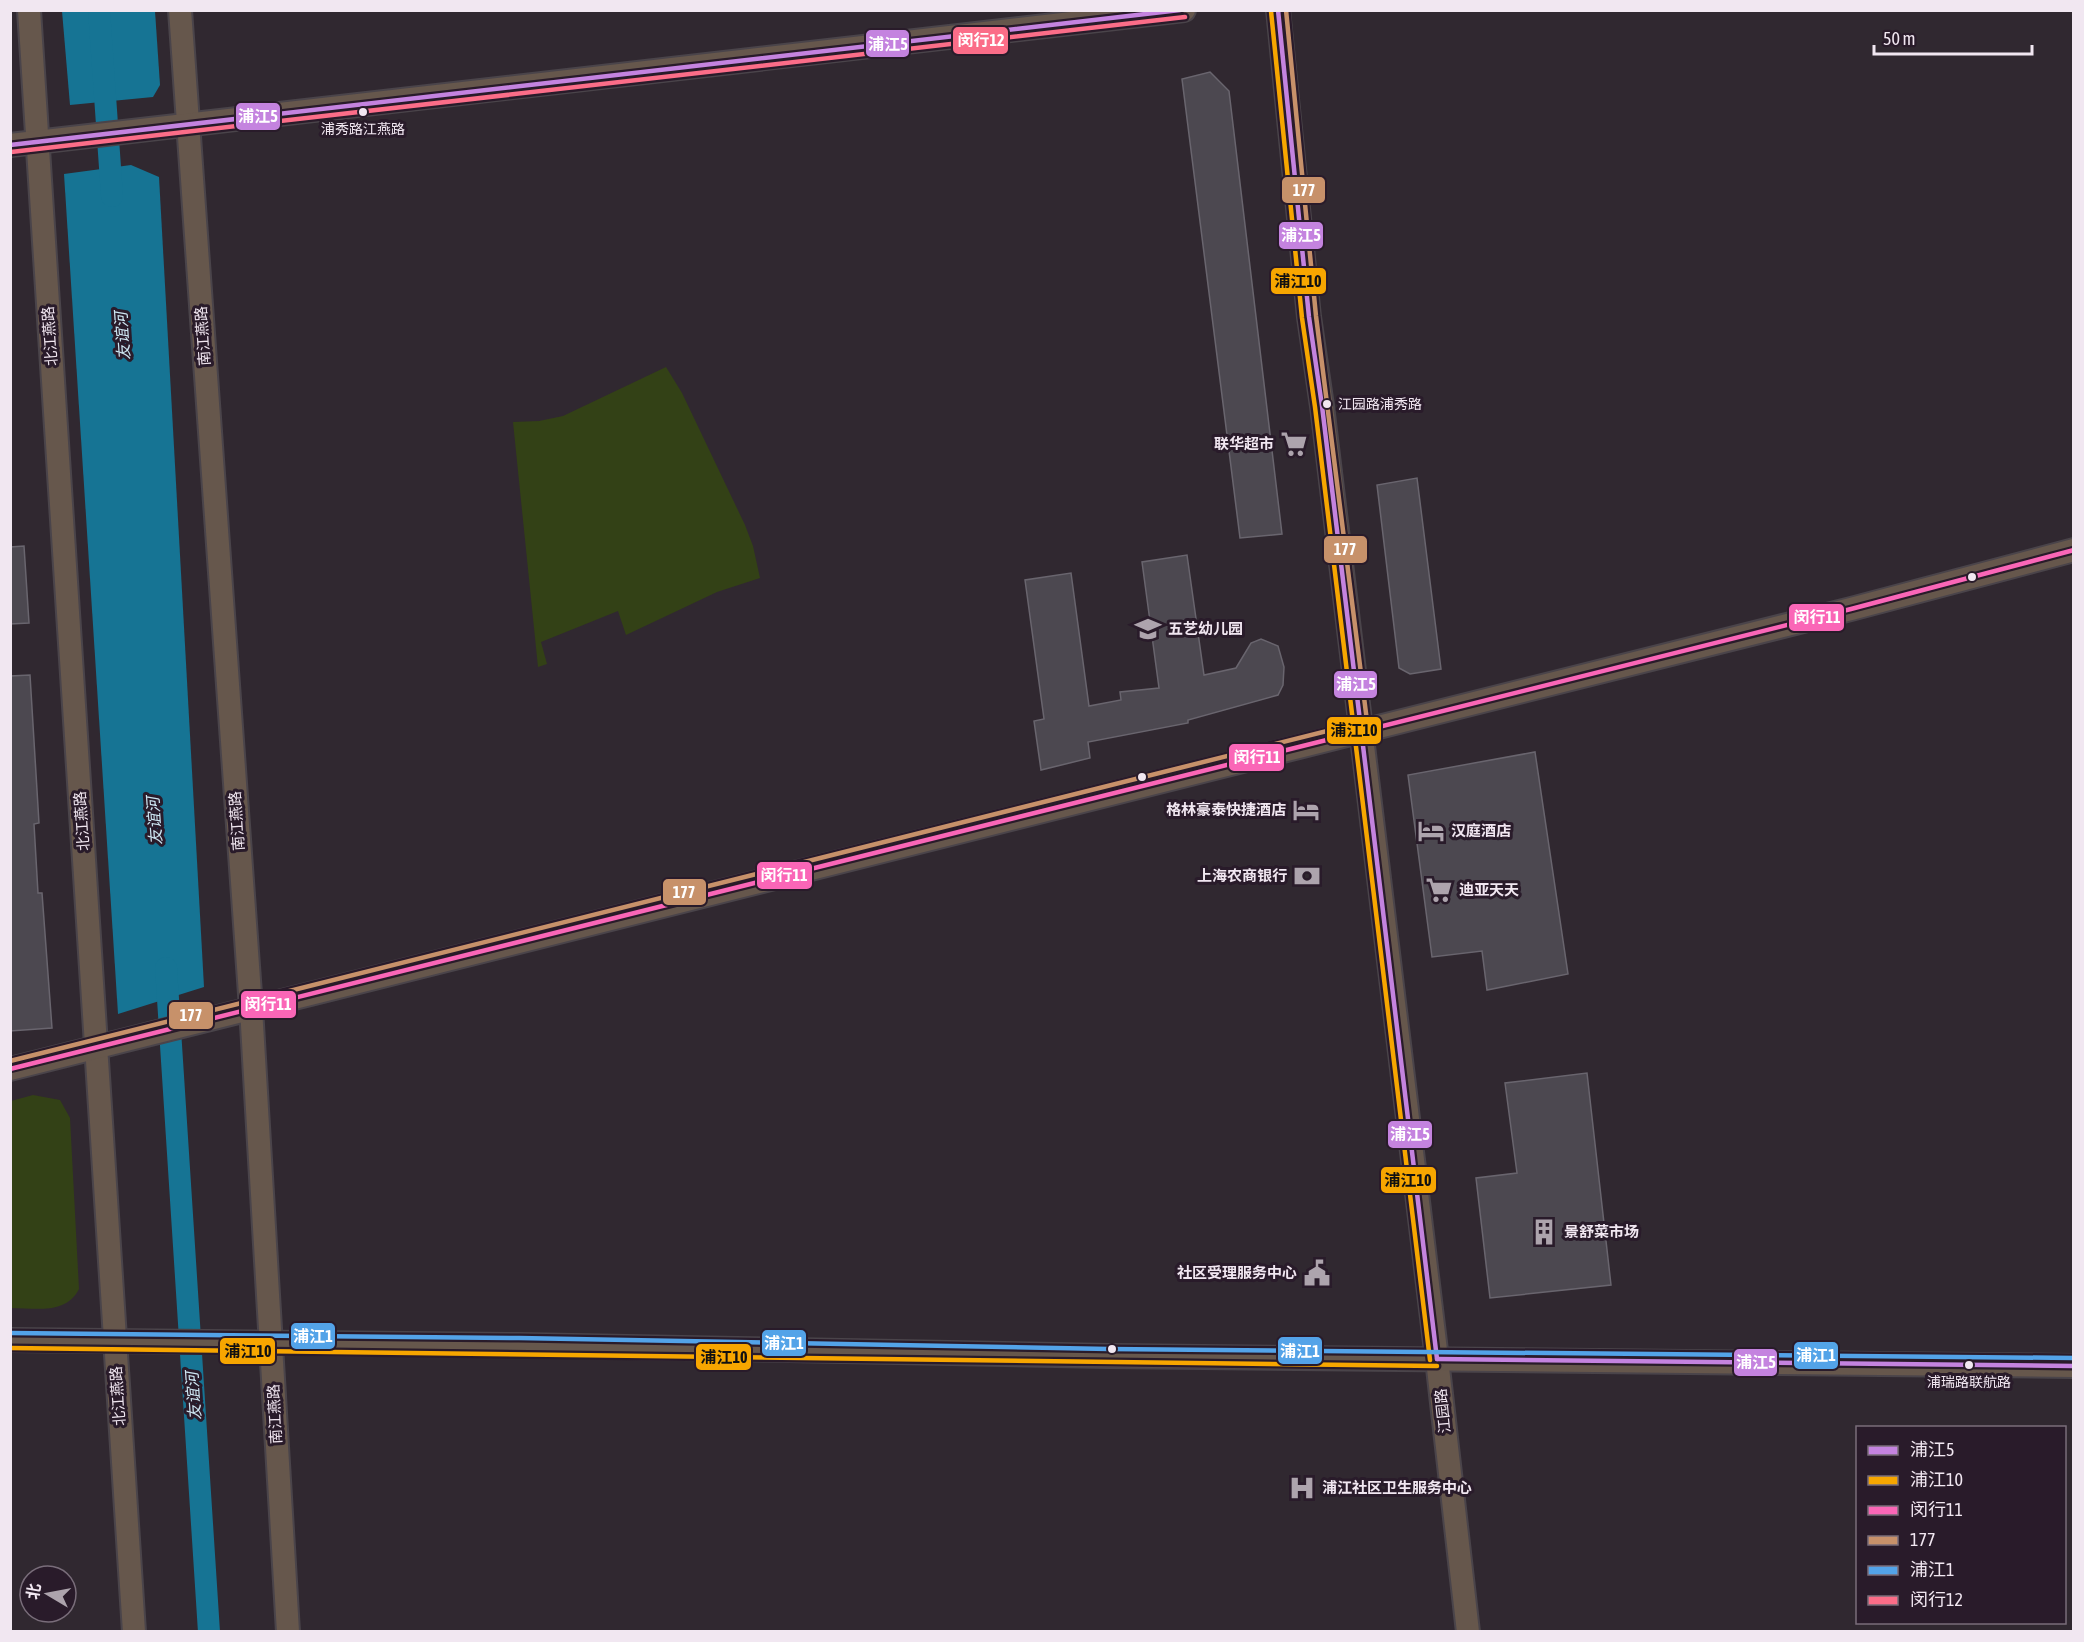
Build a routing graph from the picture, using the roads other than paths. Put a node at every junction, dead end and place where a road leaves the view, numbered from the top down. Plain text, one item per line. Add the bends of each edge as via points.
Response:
1 (28, 10) edge
2 (180, 10) edge
3 (1184, 10) edge
4 (1278, 10) edge
5 (188, 124) junction
6 (37, 141) junction
7 (10, 145) edge
8 (2073, 550) edge
9 (1361, 730) junction
10 (251, 1008) junction
11 (96, 1047) junction
12 (10, 1069) edge
13 (10, 1340) edge
14 (114, 1341) junction
15 (271, 1342) junction
16 (1437, 1359) junction
17 (2073, 1366) edge
18 (134, 1632) edge
19 (288, 1632) edge
20 (1468, 1632) edge

1 - 6 street, 北江燕路
2 - 5 street, 南江燕路
3 - 5 street
4 - 9 street, 江园路 via 1309,317
5 - 6 street
5 - 10 street, 南江燕路
6 - 7 street
6 - 11 street, 北江燕路
8 - 9 street
9 - 10 street
9 - 16 street, 江园路
10 - 11 street
10 - 15 street, 南江燕路
11 - 12 street
11 - 14 street, 北江燕路
13 - 14 street
14 - 15 street
14 - 18 street, 北江燕路
15 - 16 street
15 - 19 street, 南江燕路
16 - 17 street
16 - 20 street, 江园路

